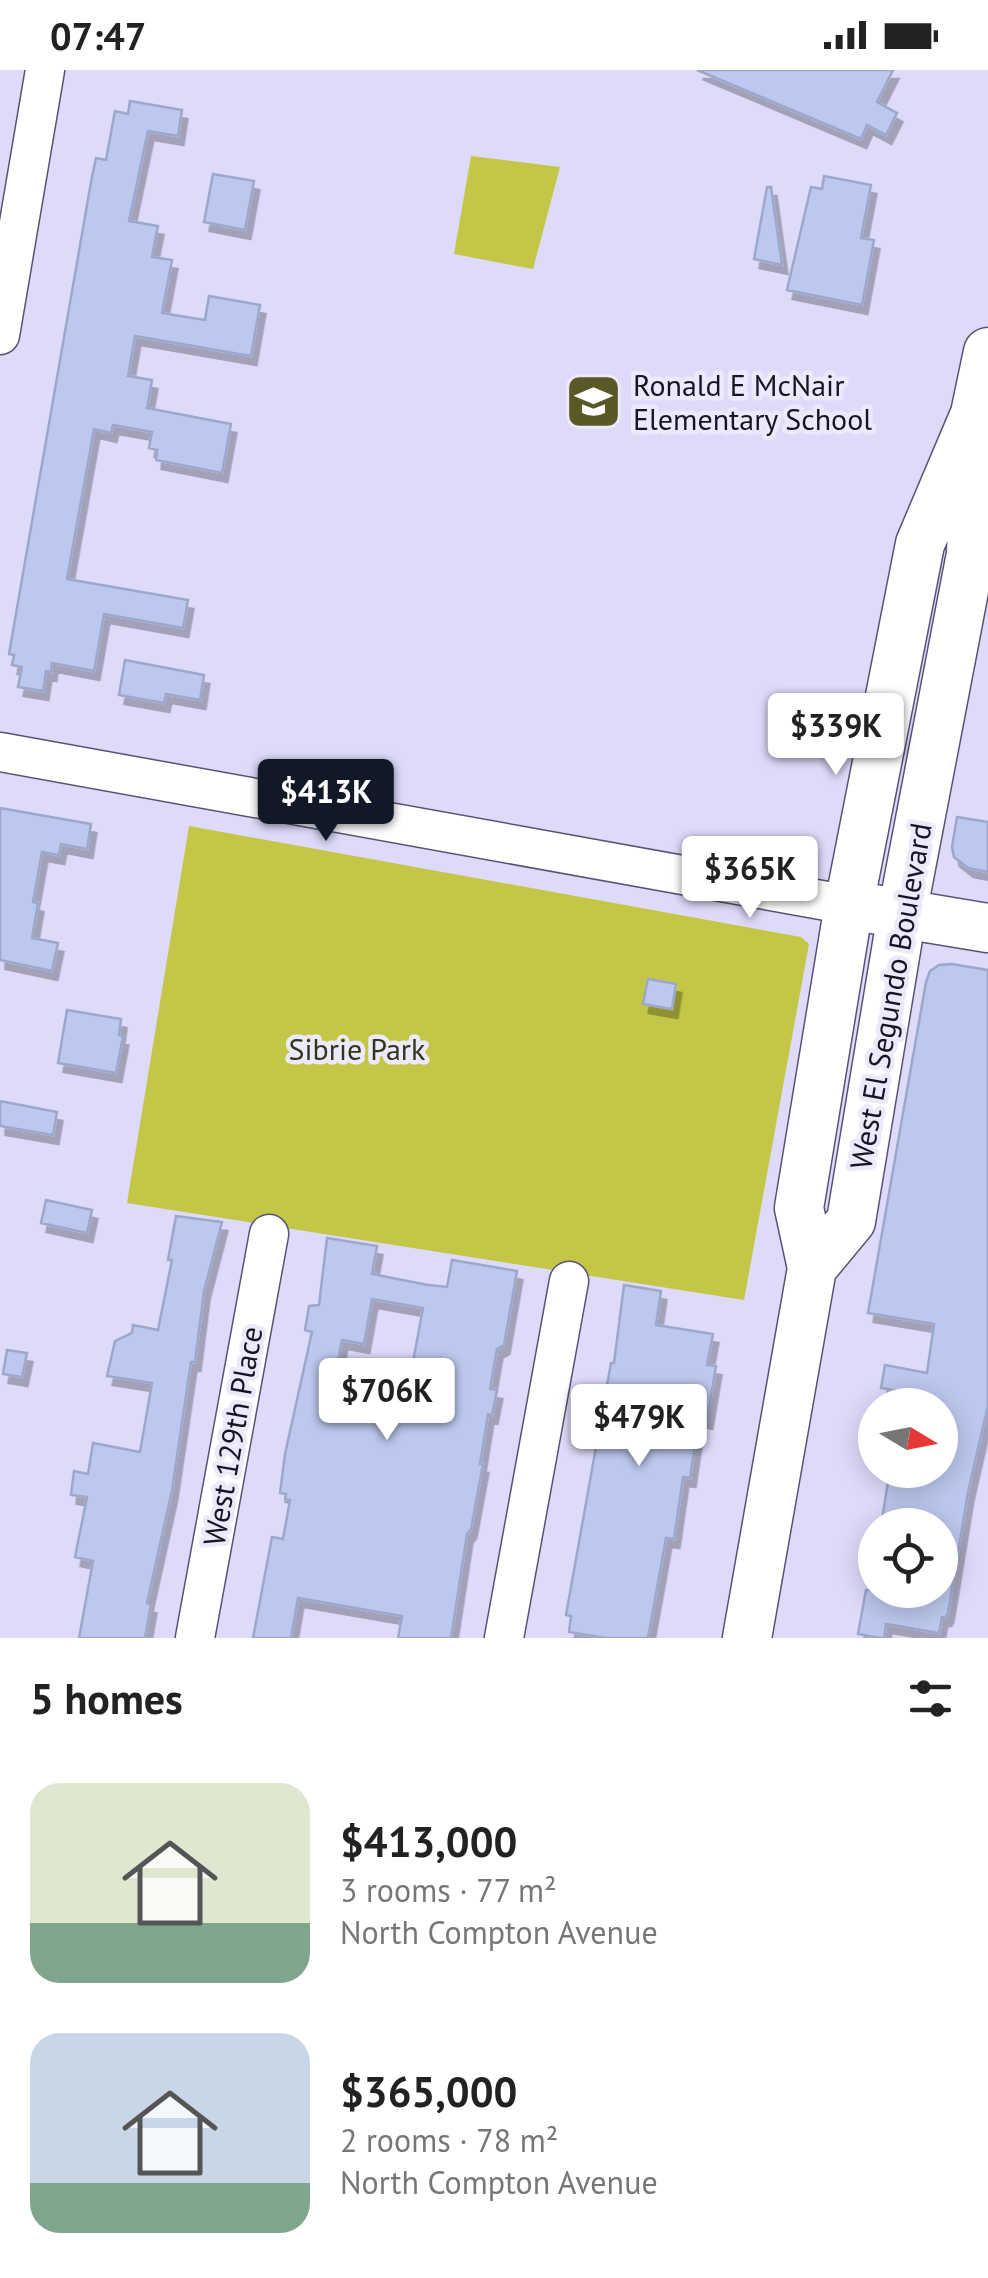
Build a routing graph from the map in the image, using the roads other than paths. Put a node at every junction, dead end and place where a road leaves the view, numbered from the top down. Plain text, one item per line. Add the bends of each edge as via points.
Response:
1 (44, 70) edge
2 (0, 335) edge
3 (988, 352) edge
4 (975, 414) junction
5 (0, 752) edge
6 (849, 905) junction
7 (902, 914) junction
8 (988, 928) edge
9 (269, 1234) dead end
10 (812, 1268) junction
11 (569, 1281) dead end
12 (195, 1638) edge
13 (504, 1638) edge
14 (747, 1638) edge

1 - 2 street
3 - 4 main road, West El Segundo Boulevard
4 - 6 main road, West El Segundo Boulevard via 920,544
4 - 7 main road, West El Segundo Boulevard via 971,554
5 - 6 street
6 - 7 main road
6 - 10 main road, West El Segundo Boulevard via 799,1208
7 - 8 main road
7 - 10 main road, West El Segundo Boulevard via 851,1221
9 - 12 street, West 129th Place
10 - 14 main road, West El Segundo Boulevard
11 - 13 street

